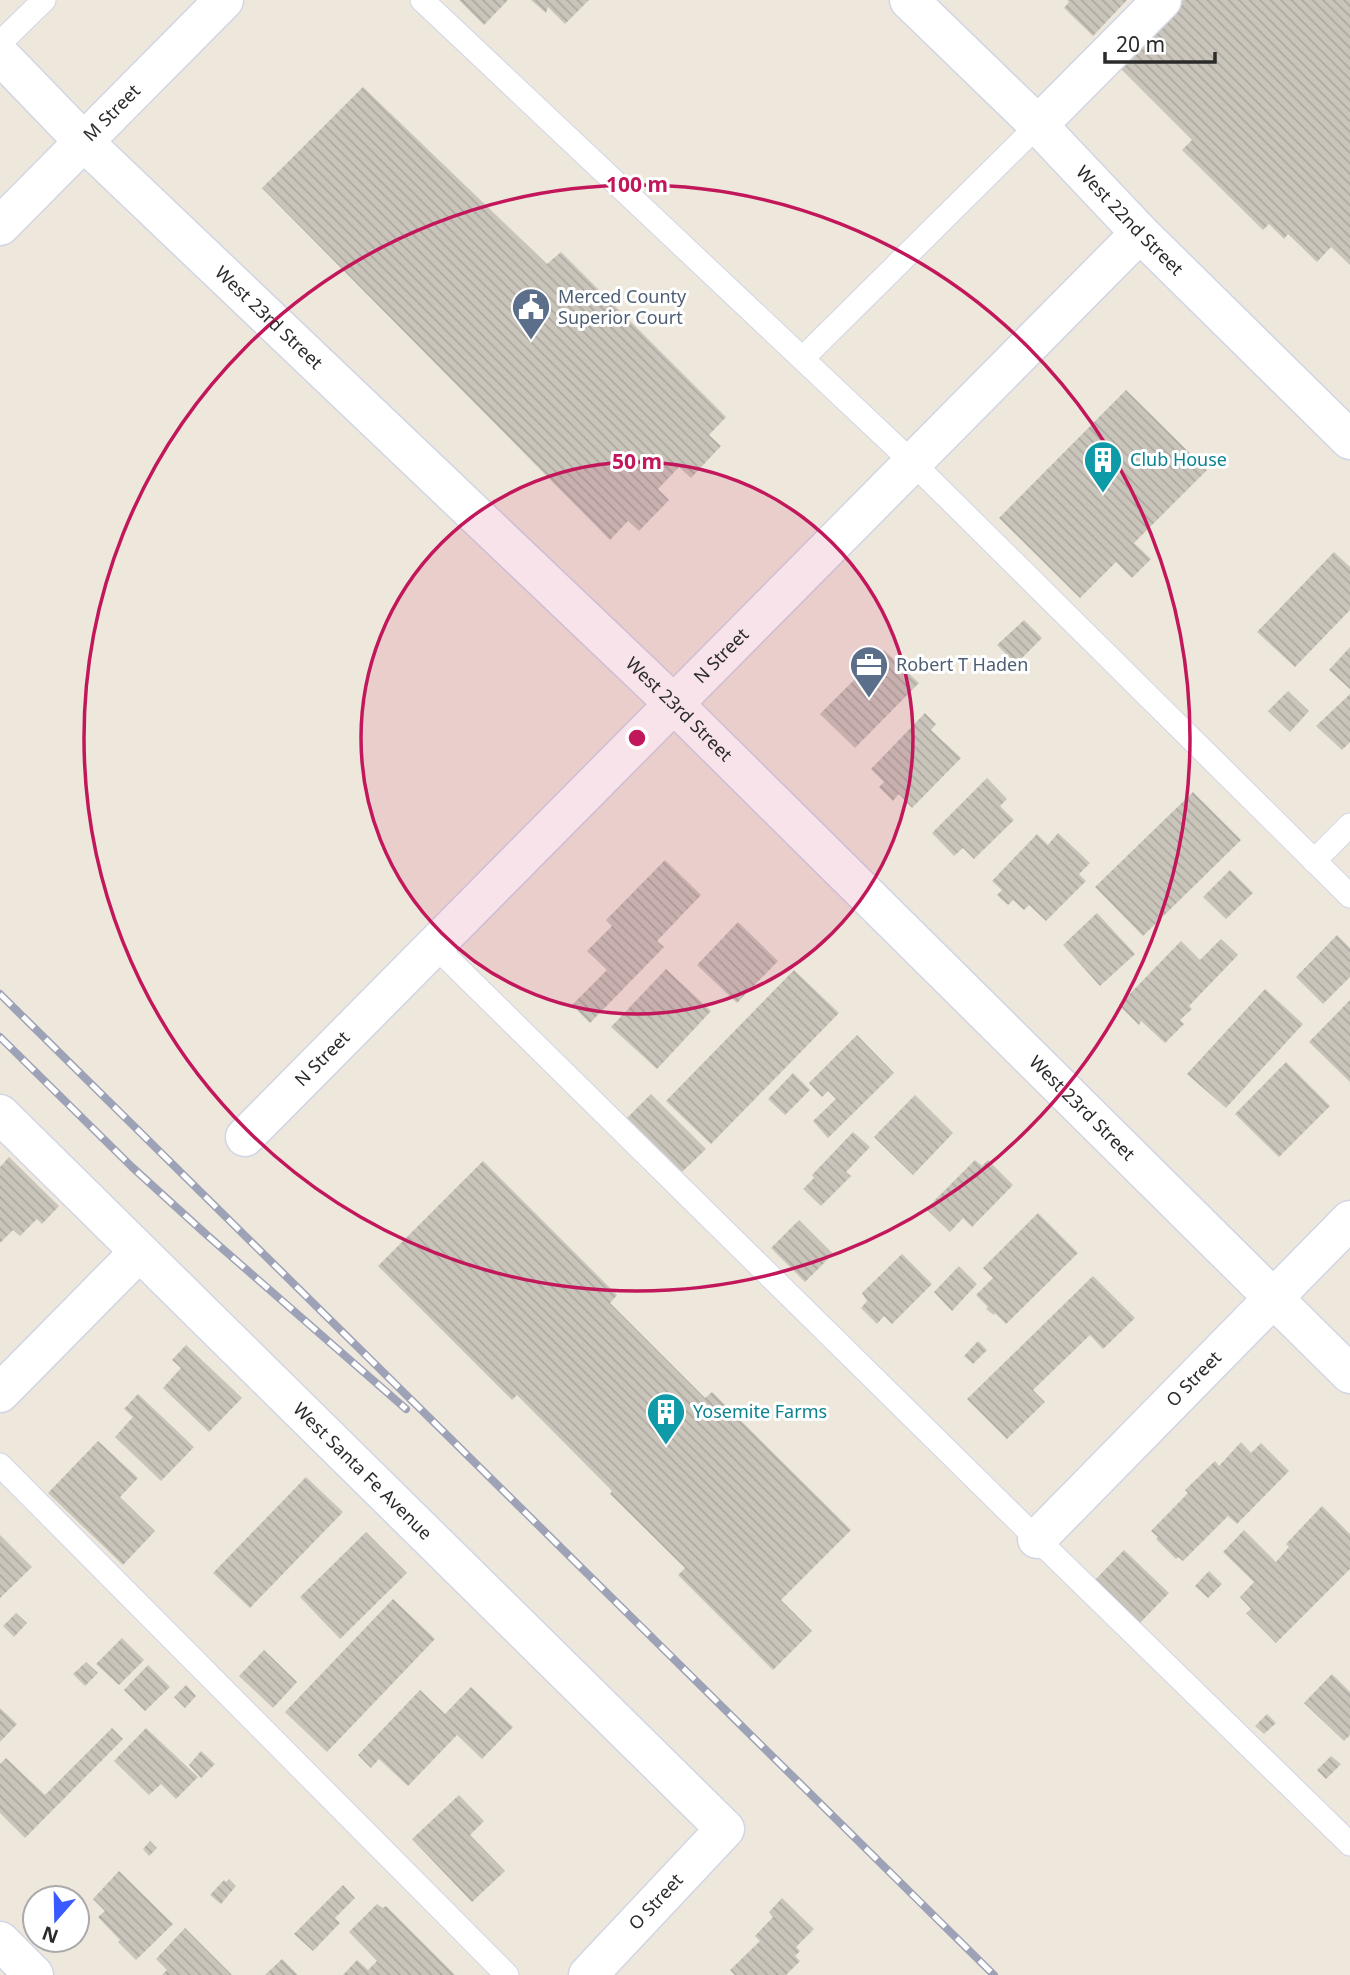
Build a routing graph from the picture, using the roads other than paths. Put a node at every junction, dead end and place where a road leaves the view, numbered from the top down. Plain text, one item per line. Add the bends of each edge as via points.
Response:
1 (44, 0) edge
2 (224, 0) edge
3 (422, 0) edge
4 (909, 0) edge
5 (1163, 0) edge
6 (0, 43) edge
7 (0, 55) edge
8 (1038, 125) junction
9 (84, 142) junction
10 (0, 226) edge
11 (1140, 233) junction
12 (803, 358) junction
13 (1349, 437) edge
14 (913, 463) junction
15 (674, 704) junction
16 (1350, 825) edge
17 (1314, 861) junction
18 (1350, 896) edge
19 (434, 944) junction
20 (0, 1114) edge
21 (245, 1137) dead end
22 (1350, 1220) edge
23 (139, 1252) junction
24 (1273, 1298) junction
25 (1350, 1374) edge
26 (0, 1393) edge
27 (0, 1465) edge
28 (1037, 1539) junction
29 (725, 1829) joint
30 (1350, 1843) edge
31 (0, 1941) edge
32 (34, 1975) edge
33 (507, 1975) edge
34 (588, 1975) edge

1 - 6 lane
2 - 9 street, M Street
3 - 12 lane
4 - 8 street, West 22nd Street
5 - 8 street
7 - 9 street, West 23rd Street
8 - 11 street, West 22nd Street
8 - 12 lane
9 - 10 street, M Street
9 - 15 street, West 23rd Street
11 - 13 street, West 22nd Street
11 - 14 street, N Street
12 - 14 lane
14 - 15 street, N Street
14 - 17 lane
15 - 19 street, N Street
15 - 24 street, West 23rd Street
16 - 17 lane
17 - 18 lane
19 - 21 street, N Street
19 - 28 lane
20 - 23 street, West Santa Fe Avenue
22 - 24 street, O Street
23 - 26 street
23 - 29 street, West Santa Fe Avenue
24 - 25 street, West 23rd Street
24 - 28 street, O Street
27 - 33 lane
28 - 30 lane
29 - 34 street, O Street
31 - 32 street

